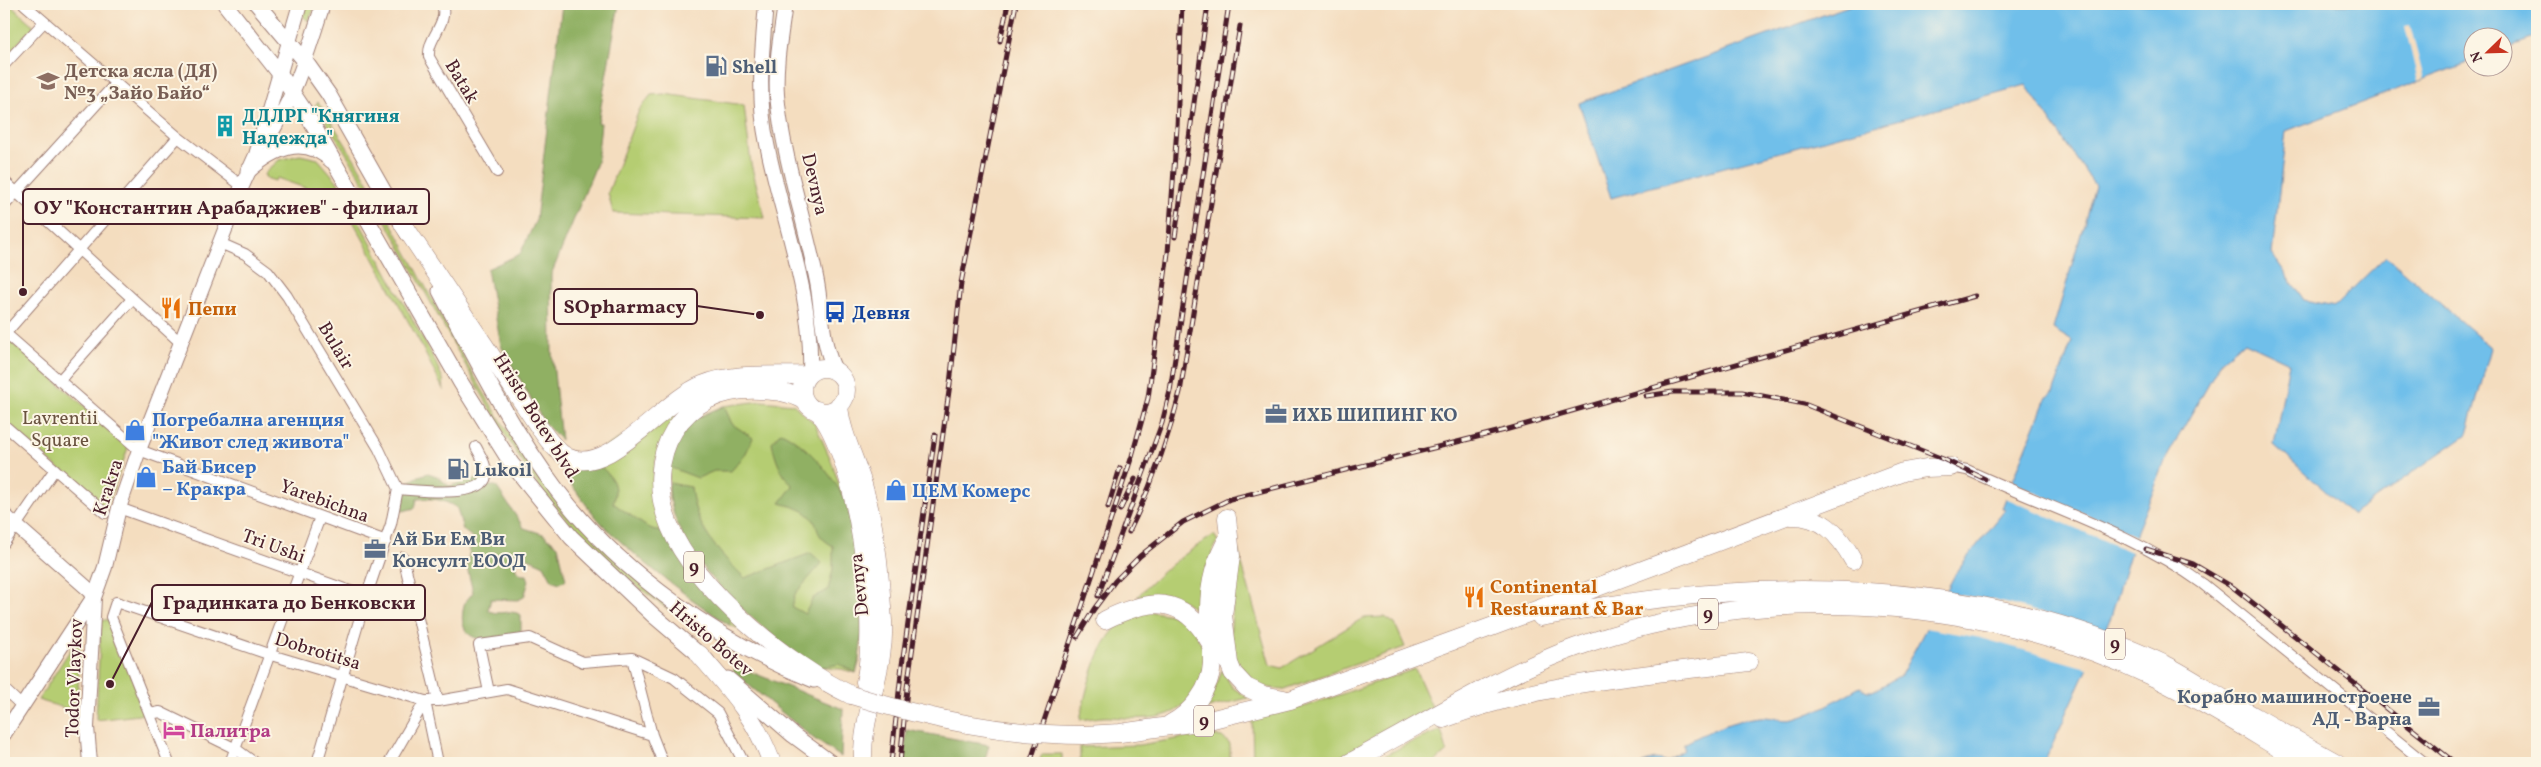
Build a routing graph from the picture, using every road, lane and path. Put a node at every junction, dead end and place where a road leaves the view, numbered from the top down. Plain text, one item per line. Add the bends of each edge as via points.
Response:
1 (24, 4) edge
2 (225, 4) edge
3 (257, 4) edge
4 (300, 4) edge
5 (323, 4) edge
6 (442, 4) edge
7 (766, 4) edge
8 (785, 4) edge
9 (44, 22) junction
10 (288, 42) junction
11 (305, 62) junction
12 (4, 65) edge
13 (280, 74) junction
14 (115, 84) junction
15 (292, 91) junction
16 (178, 137) junction
17 (256, 155) junction
18 (336, 164) junction
19 (248, 171) junction
20 (497, 172) dead end
21 (4, 181) edge
22 (242, 186) junction
23 (16, 192) junction
24 (4, 206) edge
25 (403, 224) junction
26 (220, 243) junction
27 (79, 251) junction
28 (132, 299) junction
29 (5, 333) edge
30 (182, 344) junction
31 (836, 371) junction
32 (809, 374) junction
33 (60, 381) junction
34 (810, 405) junction
35 (839, 405) junction
36 (4, 425) edge
37 (476, 447) dead end
38 (139, 450) junction
39 (1951, 467) joint
40 (55, 469) junction
41 (398, 489) junction
42 (119, 508) junction
43 (105, 513) dead end
44 (4, 515) edge
45 (320, 517) junction
46 (1227, 518) dead end
47 (1780, 518) junction
48 (16, 526) junction
49 (1229, 537) junction
50 (386, 541) junction
51 (4, 543) edge
52 (404, 558) dead end
53 (1853, 560) dead end
54 (300, 573) junction
55 (94, 595) junction
56 (366, 598) junction
57 (417, 614) junction
58 (1105, 620) dead end
59 (1491, 627) junction
60 (1210, 642) junction
61 (699, 654) junction
62 (271, 655) junction
63 (632, 658) junction
64 (1749, 662) dead end
65 (342, 676) junction
66 (4, 689) edge
67 (489, 692) junction
68 (847, 693) junction
69 (1290, 700) junction
70 (425, 701) junction
71 (438, 701) junction
72 (22, 706) junction
73 (150, 714) junction
74 (1160, 728) junction
75 (4, 734) edge
76 (652, 735) junction
77 (1401, 735) junction
78 (236, 749) junction
79 (1351, 762) edge
80 (90, 763) edge
81 (169, 763) edge
82 (230, 763) edge
83 (255, 763) edge
84 (318, 763) edge
85 (389, 763) edge
86 (438, 763) edge
87 (663, 763) edge
88 (744, 763) edge
89 (772, 763) edge
90 (831, 763) edge
91 (852, 763) edge
92 (863, 763) edge
93 (2304, 763) edge
94 (2337, 763) edge
95 (2424, 763) edge

1 - 9 street
2 - 13 main road
3 - 10 main road
4 - 10 street, Krakra
5 - 11 street, Krakra
6 - 20 street, Batak via 443,19 429,49 429,57
7 - 32 street, Devnya via 760,95 767,143 804,299
8 - 31 street, Devnya via 777,66 779,104 817,281 830,359
9 - 12 street
9 - 14 street
10 - 11 main road
10 - 13 street, Krakra
11 - 15 street, Krakra
11 - 25 main road, Hristo Botev blvd. via 341,115
13 - 15 main road
13 - 17 street, Krakra
14 - 16 street
14 - 23 street
15 - 17 street, Krakra via 284,113
15 - 18 main road
16 - 22 street
16 - 27 street
17 - 19 street, Krakra
18 - 19 main road via 319,150 288,146 265,156
18 - 61 main road, Hristo Botev via 461,383 511,463 570,537
19 - 22 street, Krakra
21 - 23 street
22 - 26 street, Krakra
23 - 24 street
23 - 27 street
25 - 32 highway via 541,430 555,448 569,458 592,460 610,454 683,394 711,382 743,376
25 - 68 main road, Hristo Botev blvd. via 534,457 576,512 632,568 712,627 781,667
26 - 30 street, Krakra
26 - 41 street, Bulair via 245,254 268,271 288,296 379,449
27 - 28 street
27 - 29 street
28 - 30 street
28 - 33 street
29 - 33 street
30 - 38 street, Krakra
31 - 32 highway via 822,368
31 - 35 highway via 846,389
32 - 34 highway via 802,386
33 - 38 street
34 - 35 highway via 828,411
34 - 68 highway, 9 via 778,391 742,390 718,395 688,412 673,431 665,451 661,475 662,501 677,543 714,591 748,625
34 - 91 highway, Devnya via 828,425 852,494 863,550 870,655 853,733
35 - 92 highway, Devnya via 868,503 883,621 882,658 866,719
36 - 40 street
37 - 41 street via 487,473 478,488 449,492
38 - 42 street, Krakra
38 - 45 street, Yarebichna
39 - 47 highway via 1903,472
39 - 95 street via 1967,470 2176,565
40 - 43 street
40 - 48 street
41 - 50 street
42 - 54 street, Tri Ushi
42 - 55 street, Krakra
44 - 48 street
45 - 50 street, Yarebichna
45 - 54 street
46 - 49 highway
47 - 53 highway via 1807,517 1826,526 1839,537
47 - 59 highway
48 - 51 street
48 - 55 street
49 - 60 highway via 1218,554 1211,583
49 - 69 highway via 1231,556 1223,615 1228,663 1238,680 1253,691
50 - 56 street
52 - 57 street
54 - 56 street, Tri Ushi
54 - 62 street
55 - 72 street, Krakra
55 - 80 street, Todor Vlaykov via 87,727
56 - 57 street, Tri Ushi
56 - 65 street
57 - 71 street
58 - 60 highway via 1139,605 1170,605 1194,619
59 - 69 highway, 9
59 - 94 highway, 9 via 1681,595 1771,589 1870,591 1994,608 2073,630 2166,666
60 - 74 highway via 1212,666 1202,694 1187,713
61 - 89 highway via 745,708
61 - 90 main road, Hristo Botev
62 - 65 street, Dobrotitsa
62 - 73 street, Dobrotitsa via 116,602 111,617
62 - 78 street
63 - 67 street via 583,662 530,638 479,645
63 - 76 street
63 - 88 street via 674,678 718,713
64 - 77 highway via 1507,698
65 - 70 street, Dobrotitsa
65 - 84 street
66 - 72 street
67 - 71 street, Dobrotitsa
67 - 76 street, Dobrotitsa via 507,689
68 - 74 highway, Hristo Botev blvd. / 9, bridge via 951,722 1037,734 1085,735
69 - 74 highway, 9
70 - 71 street, Dobrotitsa
70 - 85 street
70 - 86 street
72 - 75 street, Krakra
73 - 78 street via 160,712
73 - 81 street
76 - 87 street
77 - 79 highway, 9
77 - 93 highway, 9 via 1511,674 1560,654 1654,624 1743,609 1862,606 1987,623 2034,633 2095,653 2158,679
78 - 82 street
78 - 83 street

